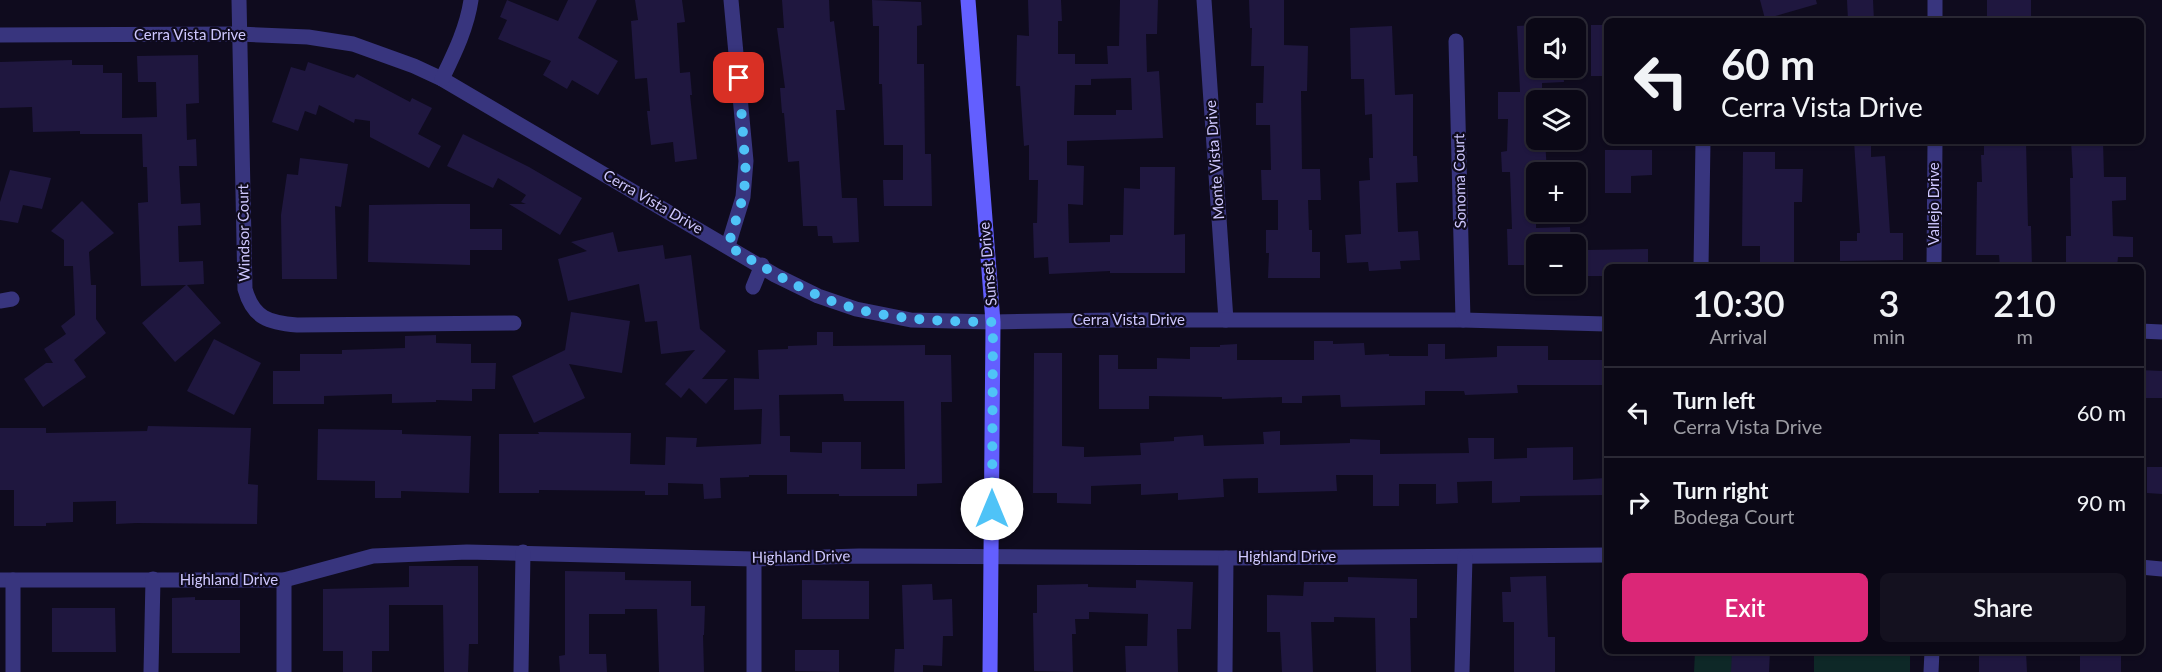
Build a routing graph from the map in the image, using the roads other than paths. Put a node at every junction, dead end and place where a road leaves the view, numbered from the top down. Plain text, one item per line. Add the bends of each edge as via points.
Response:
1 (239, 0) edge
2 (471, 0) edge
3 (731, 0) edge
4 (968, 0) edge
5 (1204, 0) edge
6 (1935, 0) edge
7 (1935, 18) edge
8 (239, 34) junction
9 (0, 35) edge
10 (1456, 41) dead end
11 (442, 79) junction
12 (1703, 144) edge
13 (1935, 144) edge
14 (728, 246) junction
15 (1701, 264) edge
16 (1934, 264) edge
17 (762, 265) junction
18 (753, 287) dead end
19 (1226, 320) junction
20 (1463, 320) junction
21 (993, 322) junction
22 (514, 323) dead end
23 (1604, 324) edge
24 (2144, 331) edge
25 (2162, 332) edge
26 (523, 552) junction
27 (1604, 555) edge
28 (992, 556) junction
29 (1465, 557) junction
30 (754, 558) junction
31 (1226, 558) junction
32 (2144, 567) edge
33 (2162, 569) edge
34 (153, 579) junction
35 (7, 580) edge
36 (284, 580) junction
37 (1932, 654) edge
38 (13, 672) edge
39 (152, 672) edge
40 (284, 672) edge
41 (521, 672) edge
42 (754, 672) edge
43 (990, 672) edge
44 (1225, 672) edge
45 (1462, 672) edge
46 (1931, 672) edge

1 - 8 street, Windsor Court
2 - 11 street
3 - 14 street via 746,168 743,197
4 - 21 street, Sunset Drive
5 - 19 street, Monte Vista Drive
6 - 7 street
8 - 9 street, Cerra Vista Drive
8 - 11 street, Cerra Vista Drive via 308,37 353,44
8 - 22 street, Windsor Court via 245,289 254,310 266,319 297,325
10 - 20 street, Sonoma Court
11 - 14 street, Cerra Vista Drive
12 - 15 street
13 - 16 street, Vallejo Drive
14 - 17 street, Cerra Vista Drive
17 - 18 street
17 - 21 street, Cerra Vista Drive via 818,296 856,309 910,320
19 - 20 street, Cerra Vista Drive
19 - 21 street, Cerra Vista Drive
20 - 23 street, Cerra Vista Drive
21 - 28 street, Sunset Drive
24 - 25 street
26 - 30 street, Highland Drive
26 - 36 street, Highland Drive via 373,556
26 - 41 street
27 - 29 street, Highland Drive
28 - 30 street, Highland Drive
28 - 31 street, Highland Drive
28 - 43 street, Sunset Drive
29 - 31 street, Highland Drive
29 - 45 street
30 - 42 street
31 - 44 street
32 - 33 street
34 - 35 street, Highland Drive
34 - 36 street, Highland Drive
34 - 39 street
35 - 38 street
36 - 40 street
37 - 46 street

